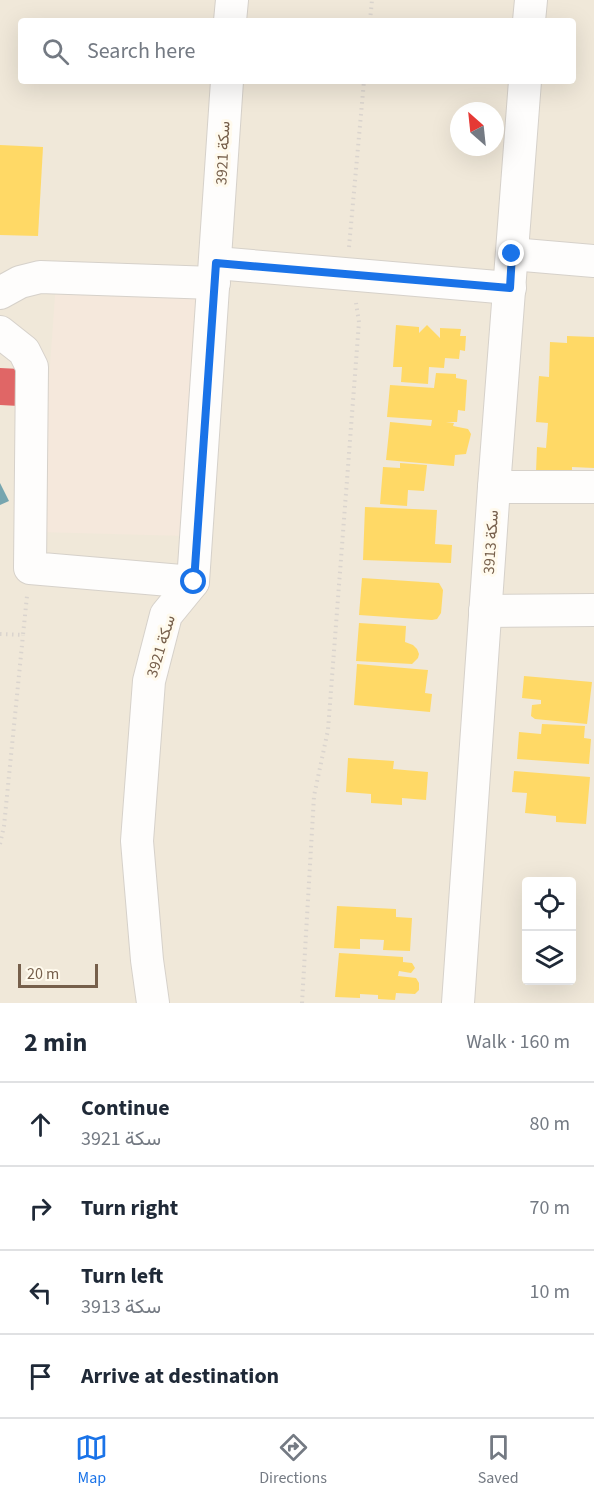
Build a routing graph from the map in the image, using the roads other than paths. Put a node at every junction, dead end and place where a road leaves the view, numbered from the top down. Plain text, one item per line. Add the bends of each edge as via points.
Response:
1 (232, 0) edge
2 (531, 0) edge
3 (230, 18) edge
4 (529, 18) edge
5 (227, 84) edge
6 (525, 84) edge
7 (512, 254) junction
8 (594, 261) edge
9 (215, 273) junction
10 (510, 288) junction
11 (0, 293) edge
12 (0, 332) edge
13 (494, 487) junction
14 (594, 487) edge
15 (194, 582) junction
16 (485, 610) junction
17 (594, 610) edge
18 (153, 1003) edge
19 (458, 1003) edge

1 - 3 street
2 - 4 street
5 - 9 street, سكة 3921
6 - 7 street, سكة 3913
7 - 8 street
7 - 10 street, سكة 3913
9 - 10 street via 353,274
9 - 11 street via 40,277
9 - 15 street, سكة 3921
10 - 13 street, سكة 3913
12 - 15 street via 24,351 32,367 30,568
13 - 14 street
13 - 16 street, سكة 3913
15 - 18 street, سكة 3921 via 166,615 149,681 137,840
16 - 17 street
16 - 19 street, سكة 3913

